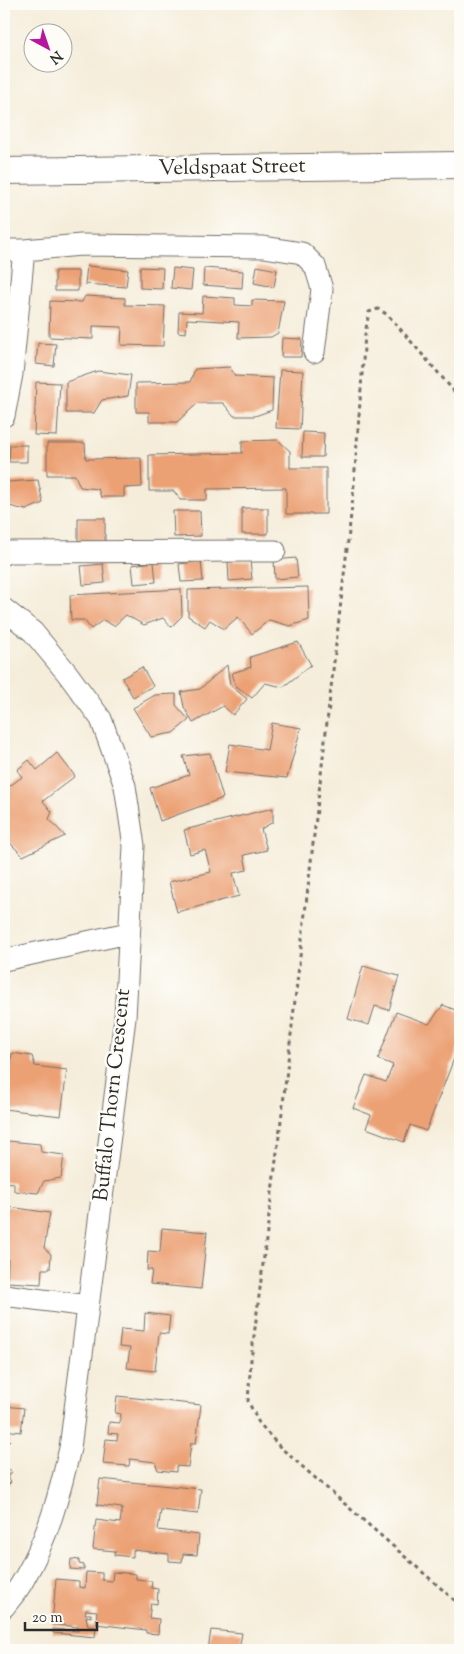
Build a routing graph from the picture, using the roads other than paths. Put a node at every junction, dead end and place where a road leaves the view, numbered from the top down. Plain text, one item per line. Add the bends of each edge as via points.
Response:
1 (460, 165) edge
2 (4, 171) edge
3 (14, 250) edge
4 (314, 352) dead end
5 (4, 416) edge
6 (4, 551) edge
7 (274, 551) dead end
8 (4, 609) edge
9 (128, 934) junction
10 (4, 960) edge
11 (4, 1295) edge
12 (88, 1306) junction
13 (4, 1607) edge

1 - 2 street, Veldspaat Street
3 - 4 street via 100,245 264,247 302,253 315,266 322,289
3 - 5 street via 12,374
6 - 7 street
8 - 9 street, Buffalo Thorn Crescent via 33,632 101,719 125,786 134,846
9 - 10 street
9 - 12 street, Buffalo Thorn Crescent via 125,1018
11 - 12 street
12 - 13 street, Buffalo Thorn Crescent via 70,1448 62,1483 48,1531 24,1580

